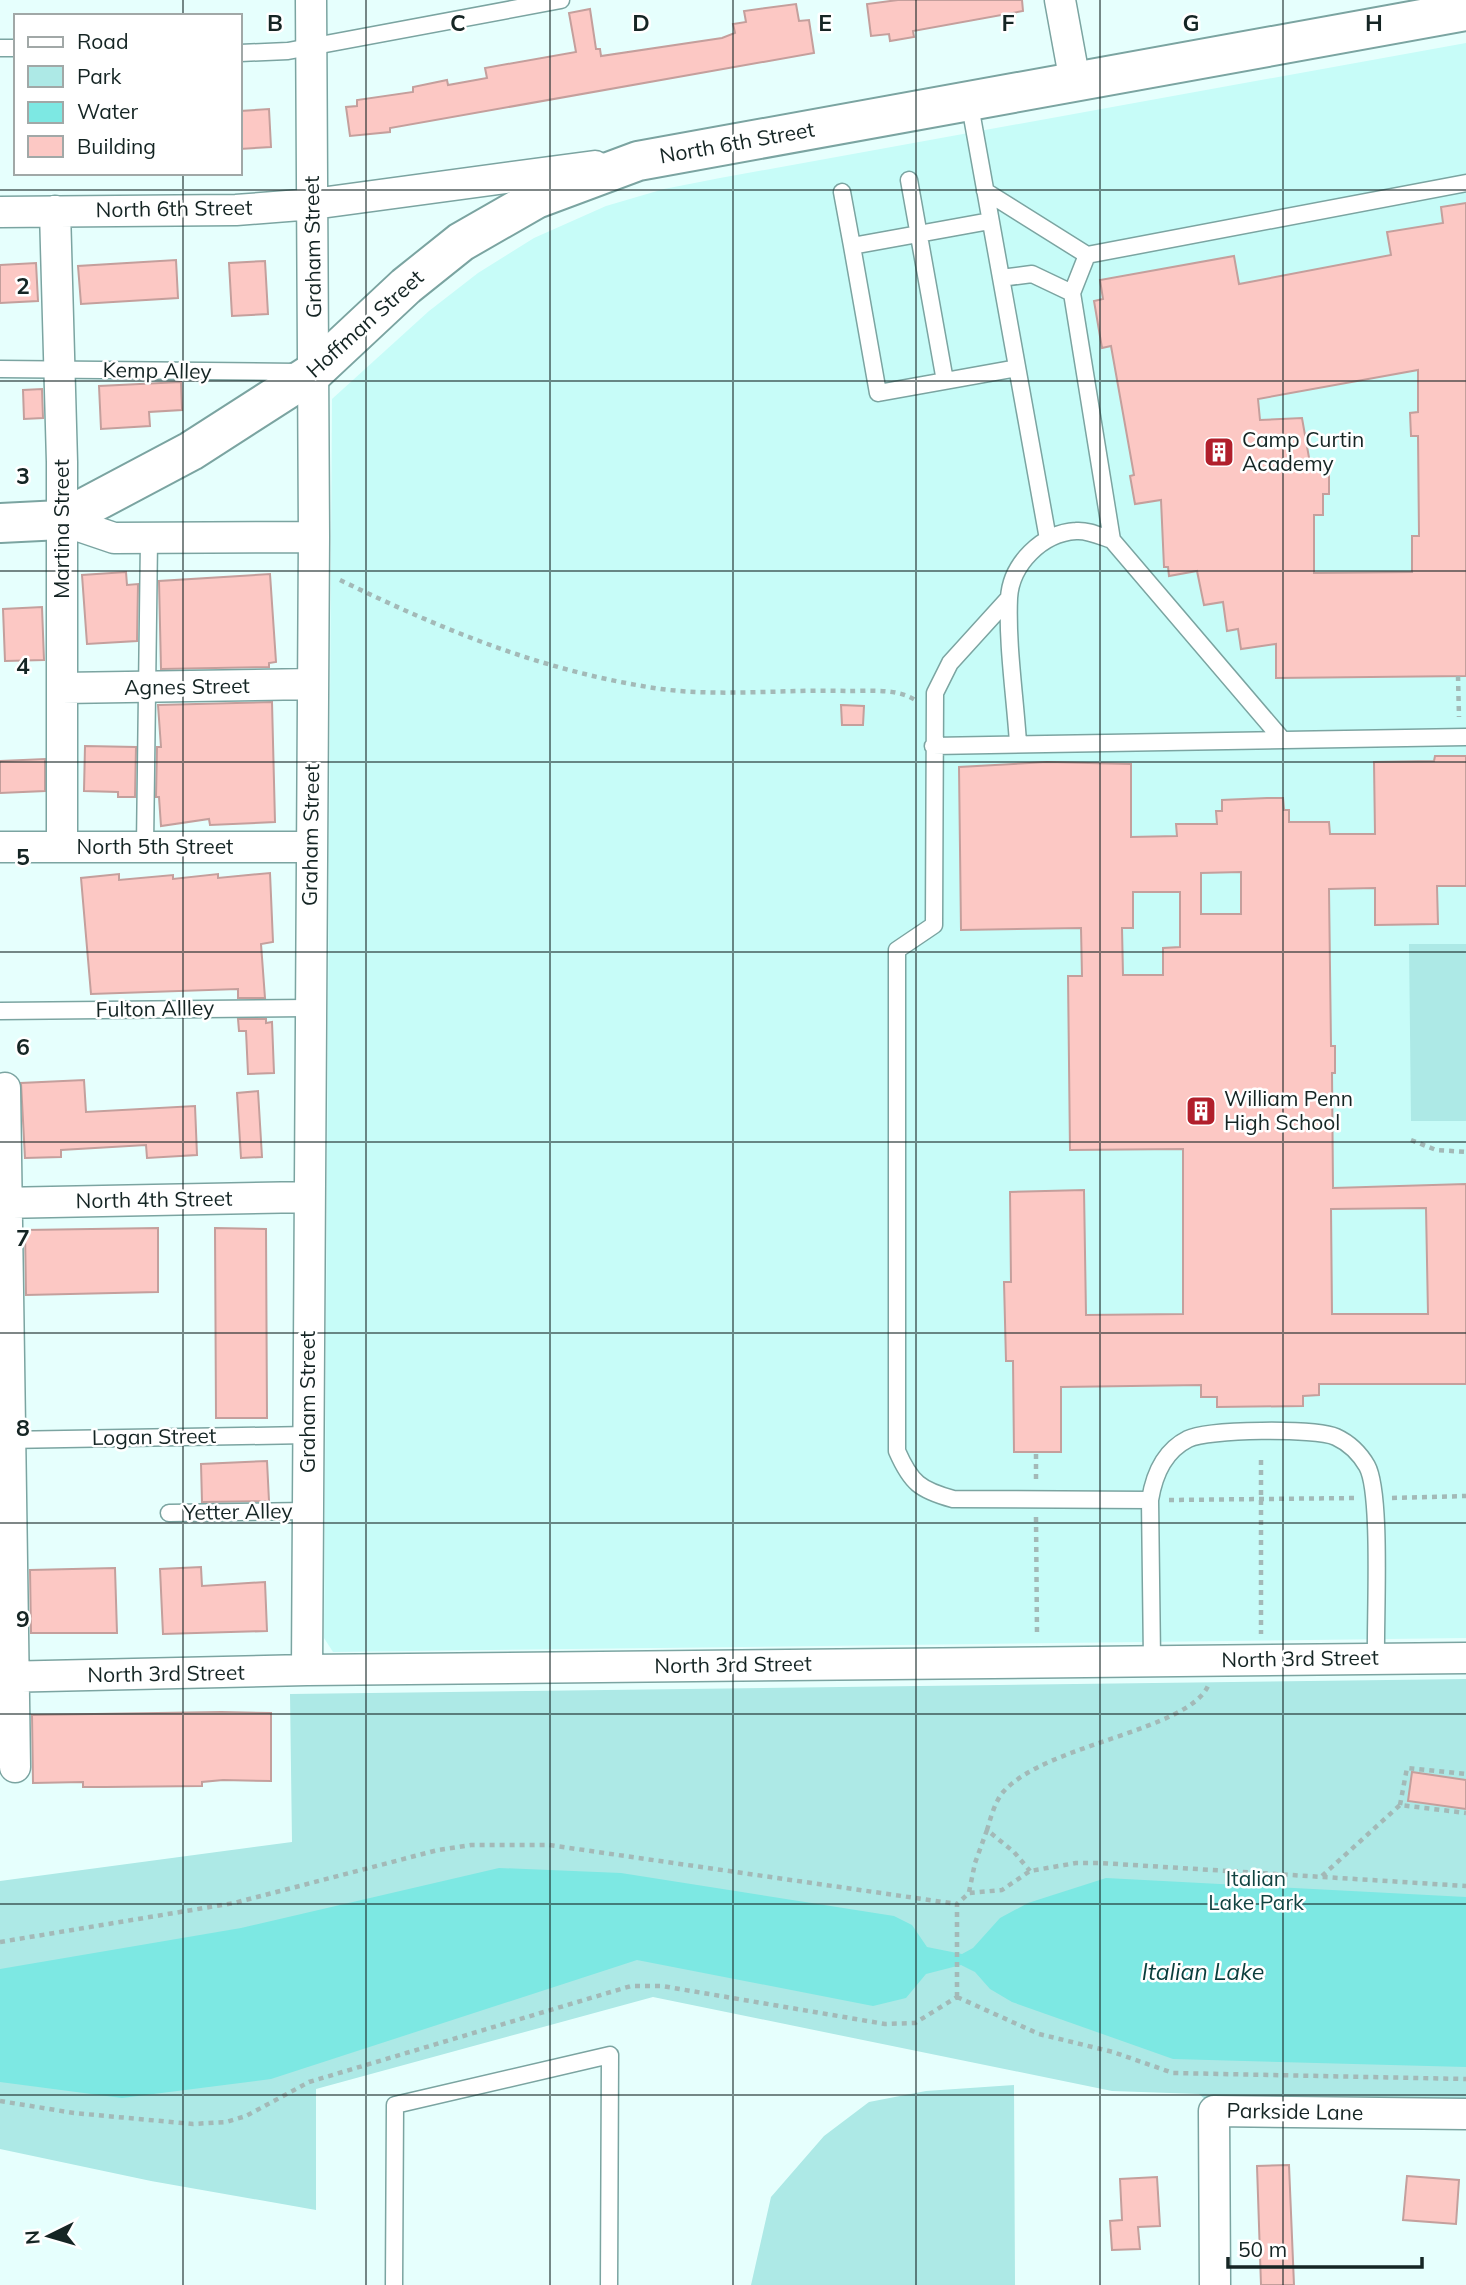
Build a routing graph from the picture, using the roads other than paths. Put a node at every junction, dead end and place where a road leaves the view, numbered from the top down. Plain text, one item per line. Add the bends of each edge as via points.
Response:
1 (311, 0) edge
2 (561, 0) edge
3 (1060, 0) edge
4 (1466, 11) edge
5 (312, 46) junction
6 (242, 53) edge
7 (1075, 82) junction
8 (969, 100) junction
9 (638, 161) junction
10 (909, 180) dead end
11 (1466, 183) edge
12 (985, 191) junction
13 (842, 192) dead end
14 (313, 204) junction
15 (55, 211) junction
16 (0, 212) edge
17 (990, 222) junction
18 (919, 234) junction
19 (852, 247) junction
20 (1087, 255) junction
21 (1001, 278) junction
22 (1072, 293) junction
23 (1017, 368) junction
24 (0, 369) edge
25 (60, 369) junction
26 (314, 372) junction
27 (945, 381) junction
28 (61, 520) junction
29 (0, 523) edge
30 (314, 537) junction
31 (1048, 539) junction
32 (149, 540) junction
33 (1112, 540) junction
34 (1009, 598) junction
35 (313, 684) junction
36 (62, 688) junction
37 (147, 688) junction
38 (1466, 737) edge
39 (1281, 738) junction
40 (1018, 743) junction
41 (933, 746) junction
42 (62, 846) junction
43 (145, 846) junction
44 (0, 847) edge
45 (310, 847) junction
46 (309, 1008) junction
47 (0, 1011) edge
48 (5, 1088) dead end
49 (309, 1197) junction
50 (4, 1203) edge
51 (308, 1435) junction
52 (5, 1439) edge
53 (1150, 1500) junction
54 (308, 1511) junction
55 (169, 1513) dead end
56 (1376, 1658) junction
57 (1466, 1658) edge
58 (1152, 1659) junction
59 (307, 1670) junction
60 (7, 1677) edge
61 (15, 1767) dead end
62 (1466, 2114) edge
63 (394, 2285) edge
64 (609, 2285) edge
65 (1215, 2285) edge

1 - 5 street, Graham Street
2 - 5 lane
3 - 7 street
4 - 7 street, North 6th Street
5 - 6 lane
5 - 14 street, Graham Street
7 - 8 street, North 6th Street
8 - 9 street, North 6th Street
8 - 12 lane
9 - 14 street, North 6th Street
9 - 26 street, Hoffman Street via 536,200 461,242 406,285
10 - 18 lane
11 - 20 lane
12 - 17 lane
12 - 20 lane
13 - 19 lane
14 - 15 street, North 6th Street
14 - 26 street, Graham Street
15 - 16 street, North 6th Street
15 - 25 street, Martina Street
17 - 18 lane
17 - 21 lane
18 - 19 lane
18 - 27 lane
19 - 27 lane via 878,393
20 - 22 lane
21 - 22 lane via 1032,274
21 - 23 lane
22 - 33 lane
23 - 27 lane
23 - 31 lane
24 - 25 lane, Kemp Alley
25 - 26 lane, Kemp Alley
25 - 28 street, Martina Street
26 - 28 street, Hoffman Street via 191,451
26 - 30 street, Graham Street
28 - 29 street, Hoffman Street
28 - 32 street, Hoffman Street via 114,538
28 - 36 street, Martina Street
30 - 32 street, Hoffman Street
30 - 35 street, Graham Street
31 - 33 lane via 1077,531
31 - 34 lane via 1024,560
32 - 37 lane
33 - 39 lane
34 - 40 lane
34 - 41 lane via 950,663 935,693
35 - 37 street, Agnes Street
35 - 45 street, Graham Street
36 - 37 street, Agnes Street
36 - 42 street, Martina Street
37 - 43 lane
38 - 39 lane
39 - 40 lane
40 - 41 lane
41 - 53 lane via 934,925 897,950 897,1451 907,1474 925,1492 953,1499
42 - 43 street, North 5th Street
42 - 44 street, North 5th Street
43 - 45 street, North 5th Street
45 - 46 street, Graham Street
46 - 47 lane, Fulton Allley
46 - 49 street, Graham Street
48 - 50 street
49 - 50 street, North 4th Street
49 - 51 street, Graham Street
50 - 52 street
51 - 52 lane, Logan Street
51 - 54 street, Graham Street
52 - 60 street
53 - 56 lane via 1163,1461 1189,1438 1318,1432 1352,1447 1373,1482
53 - 58 lane
54 - 55 lane, Yetter Alley
54 - 59 street, Graham Street
56 - 57 street, North 3rd Street
56 - 58 street, North 3rd Street
58 - 59 street, North 3rd Street
59 - 60 street, North 3rd Street
60 - 61 street
62 - 65 street, Parkside Lane via 1214,2111
63 - 64 lane via 395,2105 610,2055

